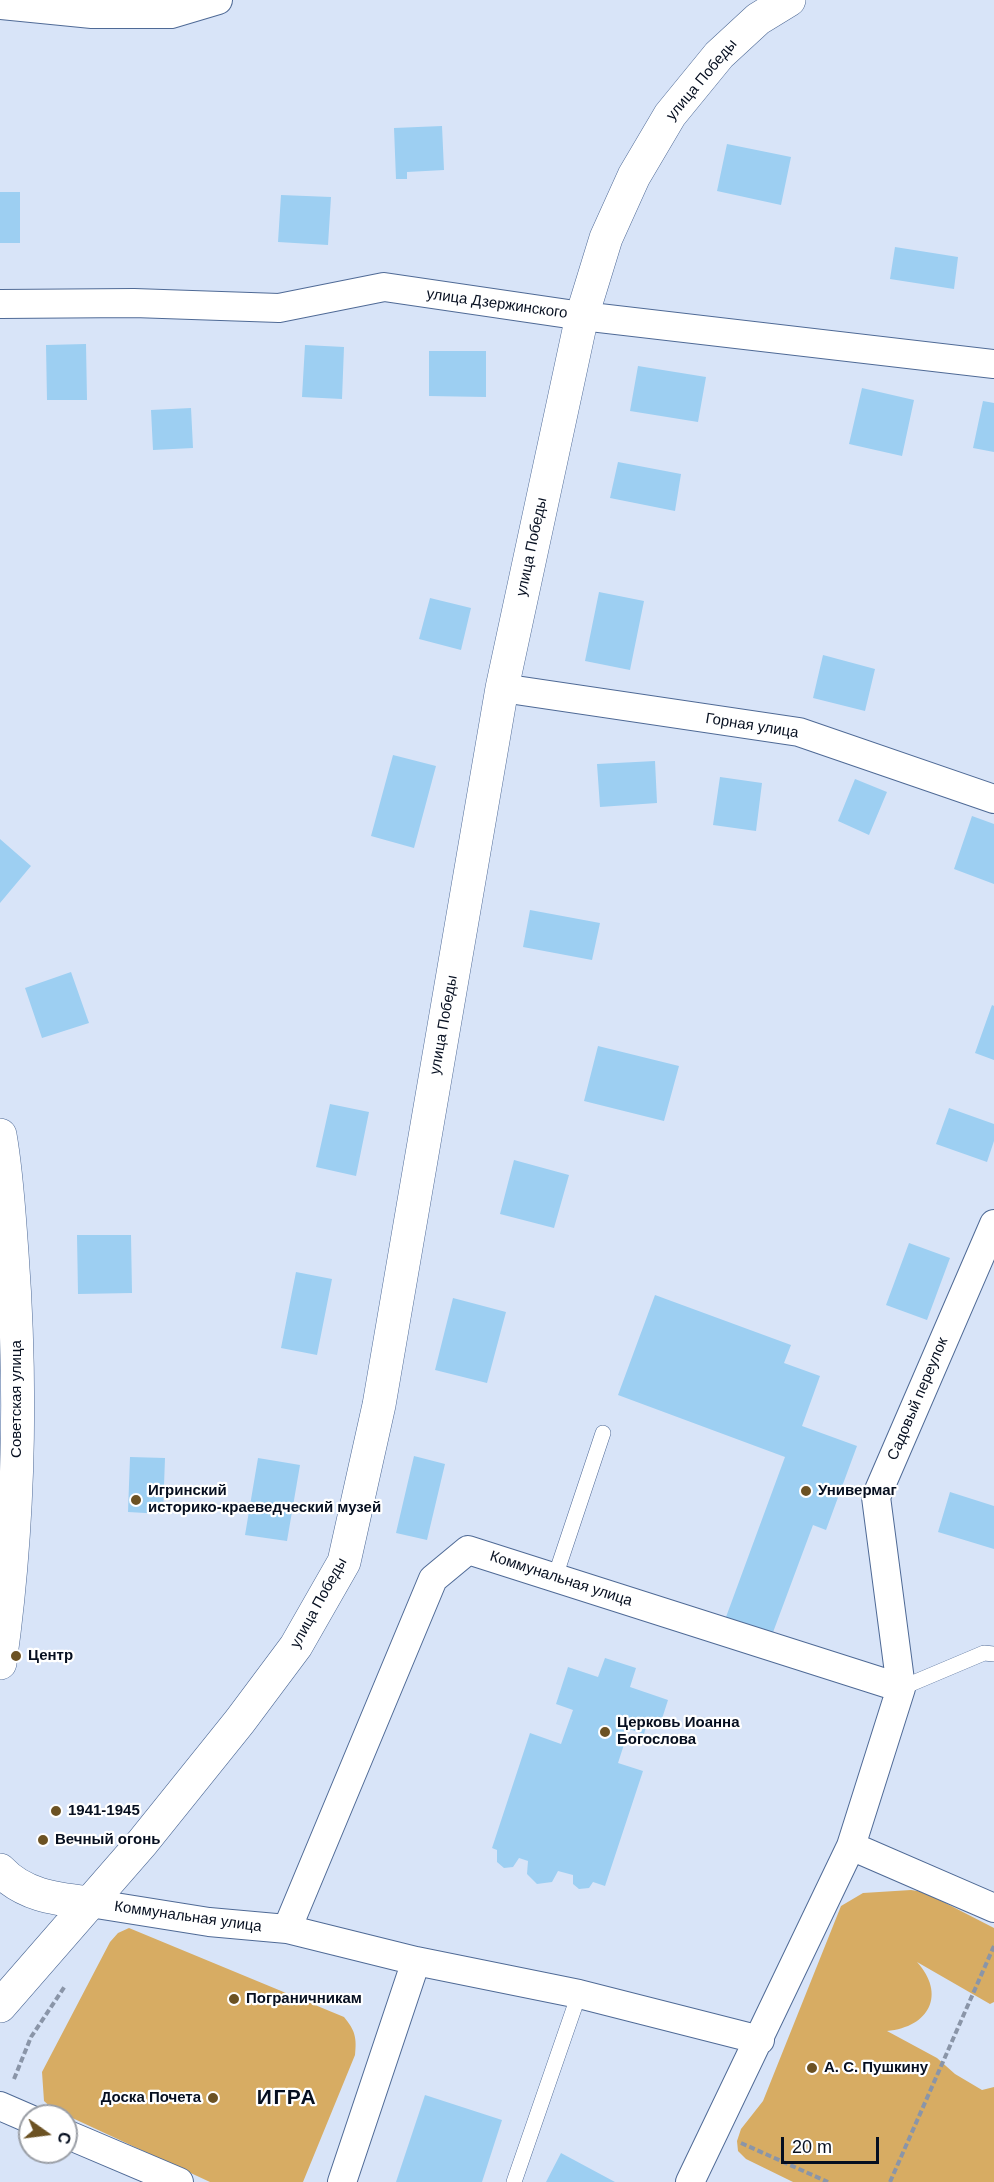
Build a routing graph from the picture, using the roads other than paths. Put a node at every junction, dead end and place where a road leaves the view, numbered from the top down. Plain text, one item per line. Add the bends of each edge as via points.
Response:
1 (218, 0) edge
2 (789, 0) edge
3 (0, 5) edge
4 (0, 304) edge
5 (582, 316) junction
6 (994, 364) edge
7 (502, 688) junction
8 (994, 799) edge
9 (0, 1135) edge
10 (994, 1224) edge
11 (603, 1433) dead end
12 (555, 1577) junction
13 (994, 1654) edge
14 (0, 1663) edge
15 (901, 1688) junction
16 (851, 1846) junction
17 (0, 1870) edge
18 (90, 1903) junction
19 (994, 1908) edge
20 (287, 1929) junction
21 (416, 1961) junction
22 (579, 1994) junction
23 (0, 2006) edge
24 (760, 2040) junction
25 (78, 2139) edge
26 (179, 2182) edge
27 (342, 2182) edge
28 (514, 2182) edge
29 (690, 2182) edge

1 - 3 street via 171,14 92,14
2 - 5 main road, улица Победы via 758,19 719,55 670,115 634,176 606,238
4 - 5 street, улица Дзержинского via 279,308 384,287
5 - 6 street, улица Дзержинского
5 - 7 main road, улица Победы
7 - 8 street, Горная улица via 799,732
7 - 18 main road, улица Победы via 379,1405 344,1562 296,1646 191,1782
9 - 14 main road, Советская улица via 16,1314 17,1462 8,1610
10 - 15 street, Садовый переулок via 876,1497
11 - 12 lane
12 - 15 street, Коммунальная улица
12 - 20 street, Коммунальная улица via 468,1550 434,1579
13 - 15 lane via 984,1653
15 - 16 street
16 - 19 street
16 - 24 street
17 - 18 main road via 43,1898
18 - 20 street, Коммунальная улица via 209,1922
18 - 23 main road, улица Победы
20 - 21 street, Коммунальная улица
21 - 22 street, Коммунальная улица
21 - 27 street
22 - 24 street, Коммунальная улица
22 - 28 lane
24 - 29 street
25 - 26 street

